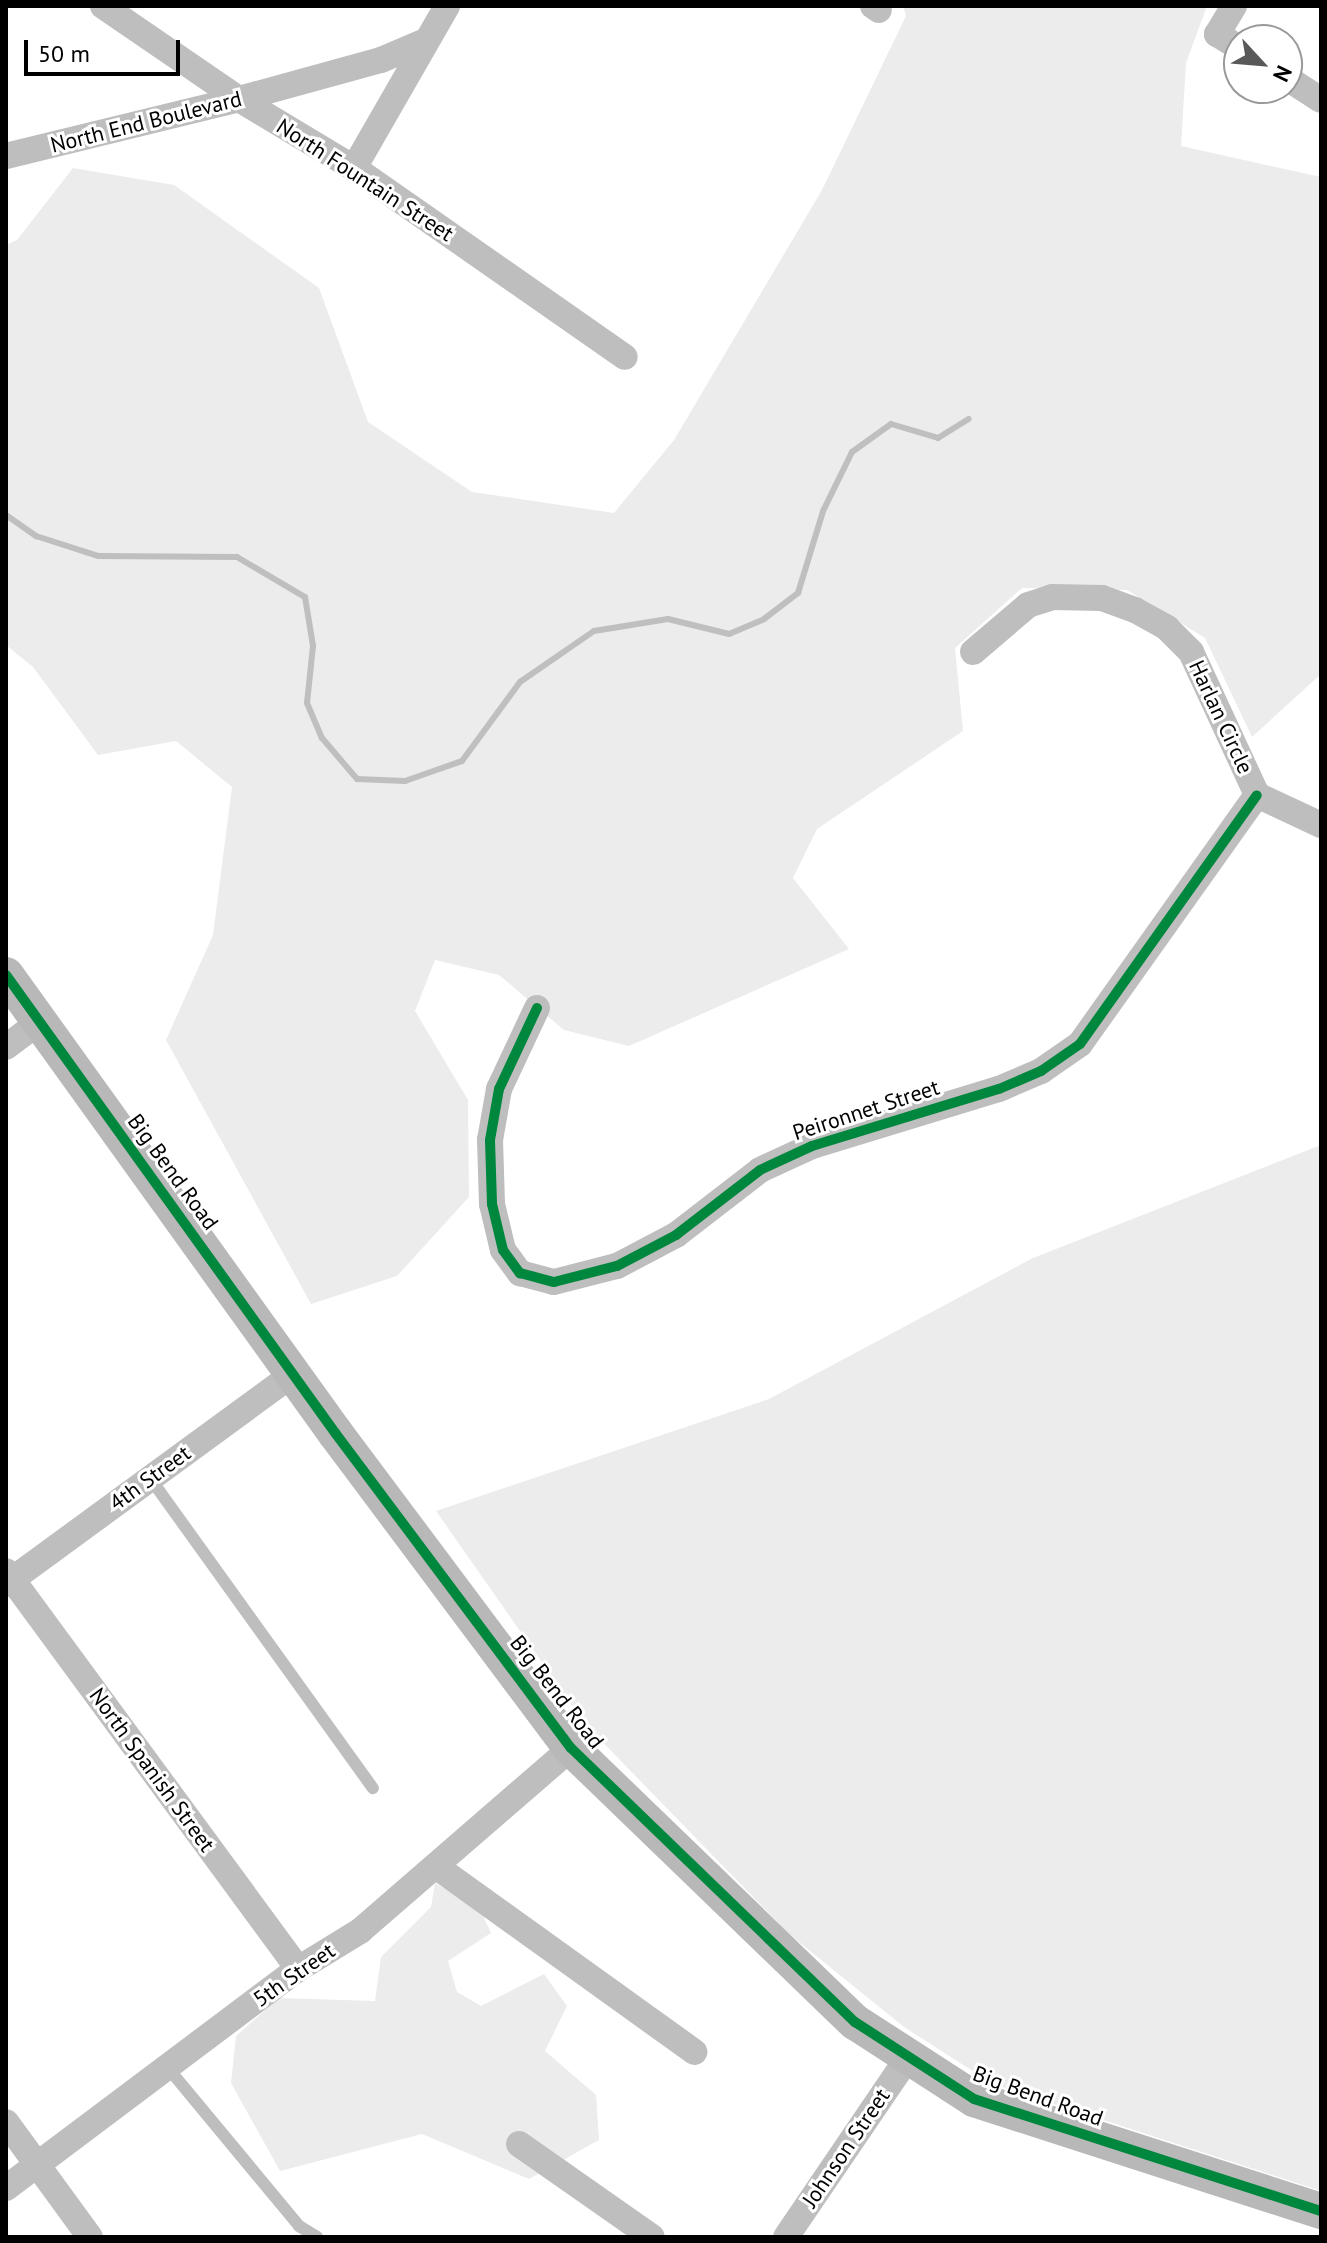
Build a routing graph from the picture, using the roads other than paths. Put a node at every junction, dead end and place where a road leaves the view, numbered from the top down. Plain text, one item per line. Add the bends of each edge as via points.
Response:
1 (103, 6) edge
2 (447, 6) edge
3 (1234, 6) edge
4 (1223, 24) edge
5 (423, 42) junction
6 (1303, 88) edge
7 (239, 99) junction
8 (1321, 100) edge
9 (6, 156) edge
10 (354, 168) junction
11 (625, 357) dead end
12 (973, 652) dead end
13 (1257, 795) junction
14 (1321, 825) edge
15 (6, 975) edge
16 (537, 1008) dead end
17 (39, 1022) junction
18 (6, 1047) edge
19 (294, 1373) junction
20 (150, 1478) junction
21 (8, 1578) edge
22 (571, 1748) junction
23 (373, 1788) dead end
24 (437, 1867) junction
25 (298, 1969) junction
26 (694, 2052) dead end
27 (907, 2059) junction
28 (168, 2068) junction
29 (6, 2122) edge
30 (519, 2144) dead end
31 (38, 2165) junction
32 (6, 2188) edge
33 (1321, 2211) edge
34 (90, 2237) edge
35 (317, 2237) edge
36 (652, 2237) edge
37 (786, 2237) edge

1 - 7 street, North Fountain Street
2 - 5 street
3 - 4 street
5 - 7 street, North End Boulevard via 381,60
5 - 10 street
6 - 8 street
7 - 9 street, North End Boulevard
7 - 10 street, North Fountain Street
10 - 11 street, North Fountain Street
12 - 13 street, Harlan Circle via 1028,605 1052,597 1102,598 1135,610 1167,628 1191,652
13 - 14 street
13 - 16 street, Peironnet Street via 1080,1044 1041,1071 999,1089 812,1146 760,1170 676,1235 617,1266 554,1282 520,1273 503,1250 492,1204 490,1140 499,1089
15 - 17 main road, Big Bend Road
17 - 18 street
17 - 19 main road, Big Bend Road
19 - 20 street, 4th Street
19 - 22 main road, Big Bend Road
20 - 21 street, 4th Street
20 - 23 lane
21 - 25 street, North Spanish Street
22 - 24 street, 5th Street
22 - 27 main road, Big Bend Road via 855,2022
24 - 25 street, 5th Street via 360,1931
24 - 26 street
25 - 28 street, 5th Street
27 - 33 main road, Big Bend Road via 974,2099
27 - 37 street, Johnson Street
28 - 31 street, 5th Street
28 - 35 lane via 299,2226
29 - 31 street
30 - 36 street
31 - 32 street, 5th Street
31 - 34 street

